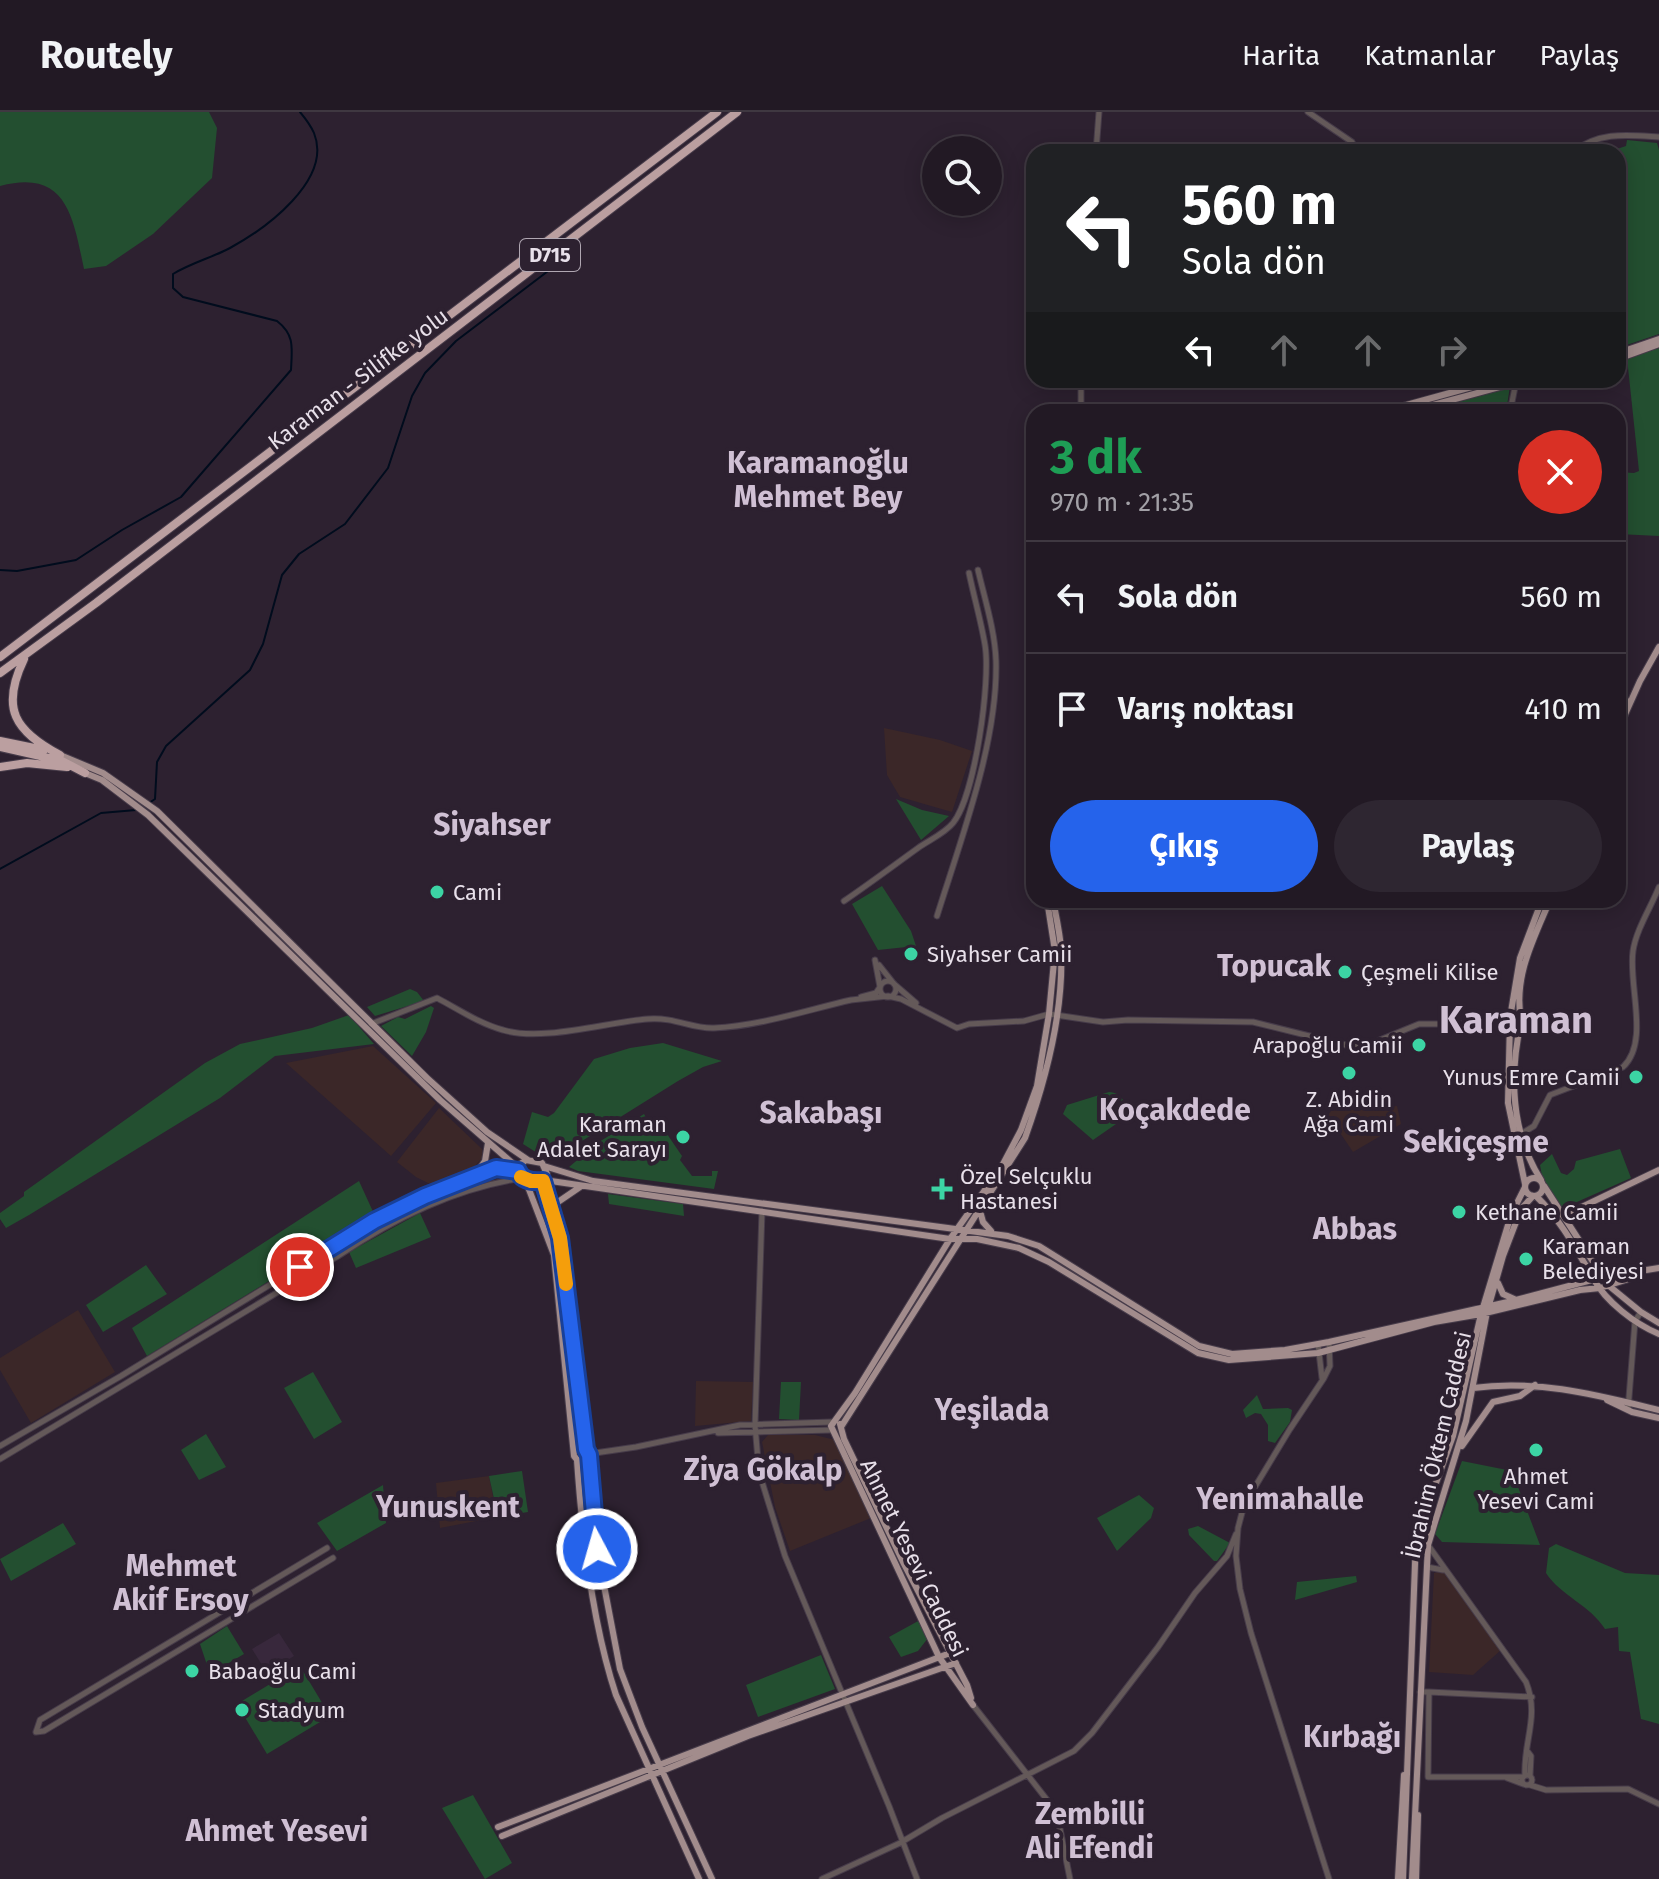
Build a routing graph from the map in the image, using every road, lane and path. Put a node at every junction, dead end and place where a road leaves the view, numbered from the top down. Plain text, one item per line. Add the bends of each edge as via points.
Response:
1 (717, 112) edge
2 (737, 112) edge
3 (1099, 112) edge
4 (1308, 112) edge
5 (1659, 137) edge
6 (1097, 144) edge
7 (1353, 144) edge
8 (1583, 144) edge
9 (1659, 342) edge
10 (1626, 353) edge
11 (1468, 388) edge
12 (1491, 388) edge
13 (1410, 404) edge
14 (1435, 404) edge
15 (978, 570) dead end
16 (969, 573) dead end
17 (1659, 647) edge
18 (26, 654) junction
19 (0, 657) edge
20 (0, 673) edge
21 (1634, 692) junction
22 (1626, 702) edge
23 (1626, 709) edge
24 (0, 741) edge
25 (0, 747) edge
26 (60, 755) junction
27 (0, 767) edge
28 (85, 773) junction
29 (1659, 887) edge
30 (844, 901) dead end
31 (1048, 908) edge
32 (1054, 908) edge
33 (1539, 908) edge
34 (1547, 908) edge
35 (937, 916) dead end
36 (894, 984) junction
37 (880, 987) junction
38 (888, 996) junction
39 (851, 1000) junction
40 (923, 1009) junction
41 (1053, 1015) junction
42 (1516, 1017) junction
43 (371, 1024) junction
44 (1521, 1134) junction
45 (488, 1143) junction
46 (528, 1160) junction
47 (544, 1166) junction
48 (1659, 1170) edge
49 (521, 1174) junction
50 (473, 1178) junction
51 (543, 1181) junction
52 (1542, 1183) junction
53 (1525, 1185) junction
54 (582, 1187) junction
55 (1535, 1196) junction
56 (762, 1211) junction
57 (980, 1211) junction
58 (552, 1214) junction
59 (1563, 1216) junction
60 (959, 1229) junction
61 (967, 1230) junction
62 (994, 1233) junction
63 (950, 1239) junction
64 (961, 1239) junction
65 (1659, 1270) edge
66 (1603, 1277) junction
67 (1497, 1279) junction
68 (1594, 1281) junction
69 (1604, 1286) junction
70 (1517, 1300) junction
71 (1485, 1310) junction
72 (1641, 1312) junction
73 (1635, 1321) junction
74 (1659, 1323) edge
75 (1659, 1334) edge
76 (1329, 1342) junction
77 (1318, 1344) junction
78 (1331, 1350) junction
79 (1318, 1353) junction
80 (1321, 1383) junction
81 (1535, 1385) junction
82 (1473, 1388) junction
83 (1628, 1406) junction
84 (1659, 1410) edge
85 (1659, 1418) edge
86 (832, 1426) junction
87 (841, 1427) junction
88 (755, 1428) junction
89 (0, 1446) edge
90 (575, 1450) junction
91 (587, 1454) junction
92 (0, 1459) edge
93 (577, 1460) junction
94 (1453, 1467) junction
95 (1238, 1528) junction
96 (1416, 1538) junction
97 (1428, 1545) junction
98 (327, 1548) dead end
99 (333, 1558) dead end
100 (1415, 1565) junction
101 (1427, 1567) junction
102 (1443, 1570) junction
103 (950, 1653) junction
104 (939, 1657) junction
105 (956, 1663) junction
106 (945, 1665) junction
107 (842, 1692) junction
108 (1419, 1692) junction
109 (1429, 1692) junction
110 (1532, 1697) junction
111 (845, 1701) junction
112 (973, 1705) junction
113 (1408, 1743) junction
114 (1417, 1747) junction
115 (662, 1768) junction
116 (652, 1771) junction
117 (1026, 1775) junction
118 (1527, 1779) junction
119 (1659, 1804) edge
120 (1410, 1808) junction
121 (498, 1827) dead end
122 (502, 1836) dead end
123 (904, 1841) junction
124 (699, 1879) edge
125 (712, 1879) edge
126 (822, 1879) edge
127 (917, 1879) edge
128 (1070, 1879) edge
129 (1329, 1879) edge
130 (1400, 1879) edge
131 (1414, 1879) edge

1 - 19 highway, Karaman - Silifke yolu / D715
2 - 18 highway, Karaman - Silifke yolu / D715
3 - 6 street
4 - 7 street
5 - 8 street via 1618,134
9 - 10 main road
11 - 13 main road
12 - 14 main road
15 - 35 street via 996,661 994,706
16 - 30 street via 986,661 979,735 960,811 944,831
17 - 21 main road
18 - 20 highway, Karaman - Silifke yolu / D715
18 - 26 highway via 12,683 13,713 23,732
21 - 22 main road
21 - 23 main road
24 - 26 highway
25 - 28 highway via 62,761
26 - 43 main road via 103,773 157,811
27 - 28 highway via 41,763
28 - 45 main road via 148,815
29 - 44 street via 1633,950 1635,1049 1630,1060 1550,1095 1534,1126
31 - 41 main road via 1055,951
32 - 41 main road via 1061,949
33 - 42 main road via 1520,958
34 - 42 main road via 1522,970
36 - 37 street via 886,981
36 - 37 street via 875,960
36 - 38 street via 895,992
36 - 40 street
37 - 38 street
37 - 39 street
38 - 39 street
38 - 40 street
39 - 43 street via 724,1028 649,1019 538,1034 503,1030 437,998
40 - 41 street via 957,1028
41 - 42 street via 1103,1022 1253,1022 1350,1046 1419,1024 1488,1024
41 - 57 main road via 1037,1104 1025,1138
41 - 60 main road via 1021,1130
42 - 44 main road via 1513,1092
42 - 53 main road via 1508,1103
43 - 46 main road via 487,1132
44 - 52 main road
45 - 49 main road
45 - 50 main road via 485,1161
46 - 47 main road
46 - 49 main road via 521,1163
47 - 51 main road
47 - 60 main road via 593,1181
48 - 59 main road
49 - 50 street via 496,1168
49 - 51 main road
49 - 90 main road via 554,1255
49 - 92 street via 431,1203 375,1232
50 - 89 street via 374,1221
51 - 54 main road
51 - 58 main road
52 - 53 main road via 1532,1178
52 - 55 main road
52 - 59 main road
53 - 55 main road
53 - 71 main road, İbrahim Öktem Caddesi via 1511,1215
54 - 56 main road
54 - 58 main road via 558,1202
55 - 67 main road, İbrahim Öktem Caddesi via 1521,1209
55 - 68 main road via 1552,1212
56 - 63 main road
56 - 88 street
57 - 61 main road
57 - 62 main road
58 - 91 main road via 560,1238
59 - 66 main road
60 - 61 main road
60 - 63 main road
61 - 62 main road
61 - 64 main road
62 - 77 main road via 1039,1246 1206,1349 1232,1354
63 - 64 main road
63 - 86 main road
64 - 79 main road via 1003,1243 1049,1262 1208,1357
64 - 87 main road
65 - 66 main road
65 - 69 main road
66 - 68 main road
66 - 69 main road
67 - 70 main road via 1503,1294
67 - 71 main road, İbrahim Öktem Caddesi
68 - 69 main road
68 - 70 main road
69 - 71 main road
69 - 72 main road
69 - 73 main road
70 - 71 main road
71 - 76 main road
71 - 78 main road
71 - 82 main road, İbrahim Öktem Caddesi
71 - 96 main road, İbrahim Öktem Caddesi via 1453,1436
72 - 73 street
72 - 74 main road
73 - 75 main road
73 - 83 street
76 - 77 main road
76 - 78 street
77 - 79 street
78 - 79 main road
78 - 80 street
79 - 80 street
80 - 95 street via 1244,1505
81 - 82 main road
81 - 83 main road
81 - 94 main road via 1520,1396 1493,1402 1463,1443
82 - 94 main road, İbrahim Öktem Caddesi
83 - 84 main road
83 - 85 main road
86 - 87 main road via 837,1431
86 - 88 street
86 - 104 main road, Ahmet Yesevi Caddesi
87 - 103 main road, Ahmet Yesevi Caddesi
88 - 91 street via 740,1425
88 - 107 street via 770,1514
90 - 91 main road via 582,1447
90 - 93 main road
91 - 93 main road via 582,1462
91 - 115 main road via 597,1549 620,1669
93 - 116 main road via 608,1669
94 - 97 main road, İbrahim Öktem Caddesi
95 - 117 street via 1227,1556 1092,1733 1074,1751
95 - 129 street via 1240,1589 1251,1633
96 - 97 main road
96 - 100 main road, İbrahim Öktem Caddesi
97 - 101 main road, İbrahim Öktem Caddesi
97 - 102 street
98 - 99 street via 40,1720 36,1732
100 - 101 main road
100 - 113 main road, İbrahim Öktem Caddesi
101 - 102 street
101 - 108 main road, İbrahim Öktem Caddesi
102 - 110 street via 1507,1653
103 - 104 main road
103 - 105 main road, Ahmet Yesevi Caddesi
104 - 106 main road, Ahmet Yesevi Caddesi
104 - 107 main road
105 - 106 main road
105 - 112 main road, Ahmet Yesevi Caddesi
106 - 111 main road
106 - 112 main road, Ahmet Yesevi Caddesi
107 - 111 street
107 - 115 main road
108 - 109 street
108 - 114 main road, İbrahim Öktem Caddesi
109 - 110 street
109 - 118 street via 1428,1777
110 - 118 street via 1524,1757
111 - 115 main road
111 - 123 street
112 - 117 street, Ahmet Yesevi Caddesi
113 - 120 main road, İbrahim Öktem Caddesi
113 - 130 main road
114 - 120 main road, İbrahim Öktem Caddesi
114 - 131 main road
115 - 116 main road
115 - 125 main road
116 - 121 main road
116 - 122 main road
116 - 124 main road
117 - 123 street
117 - 128 street, Ahmet Yesevi Caddesi via 1058,1819
118 - 119 street via 1546,1790 1628,1789
120 - 130 main road
120 - 131 main road
123 - 126 street
123 - 127 street

